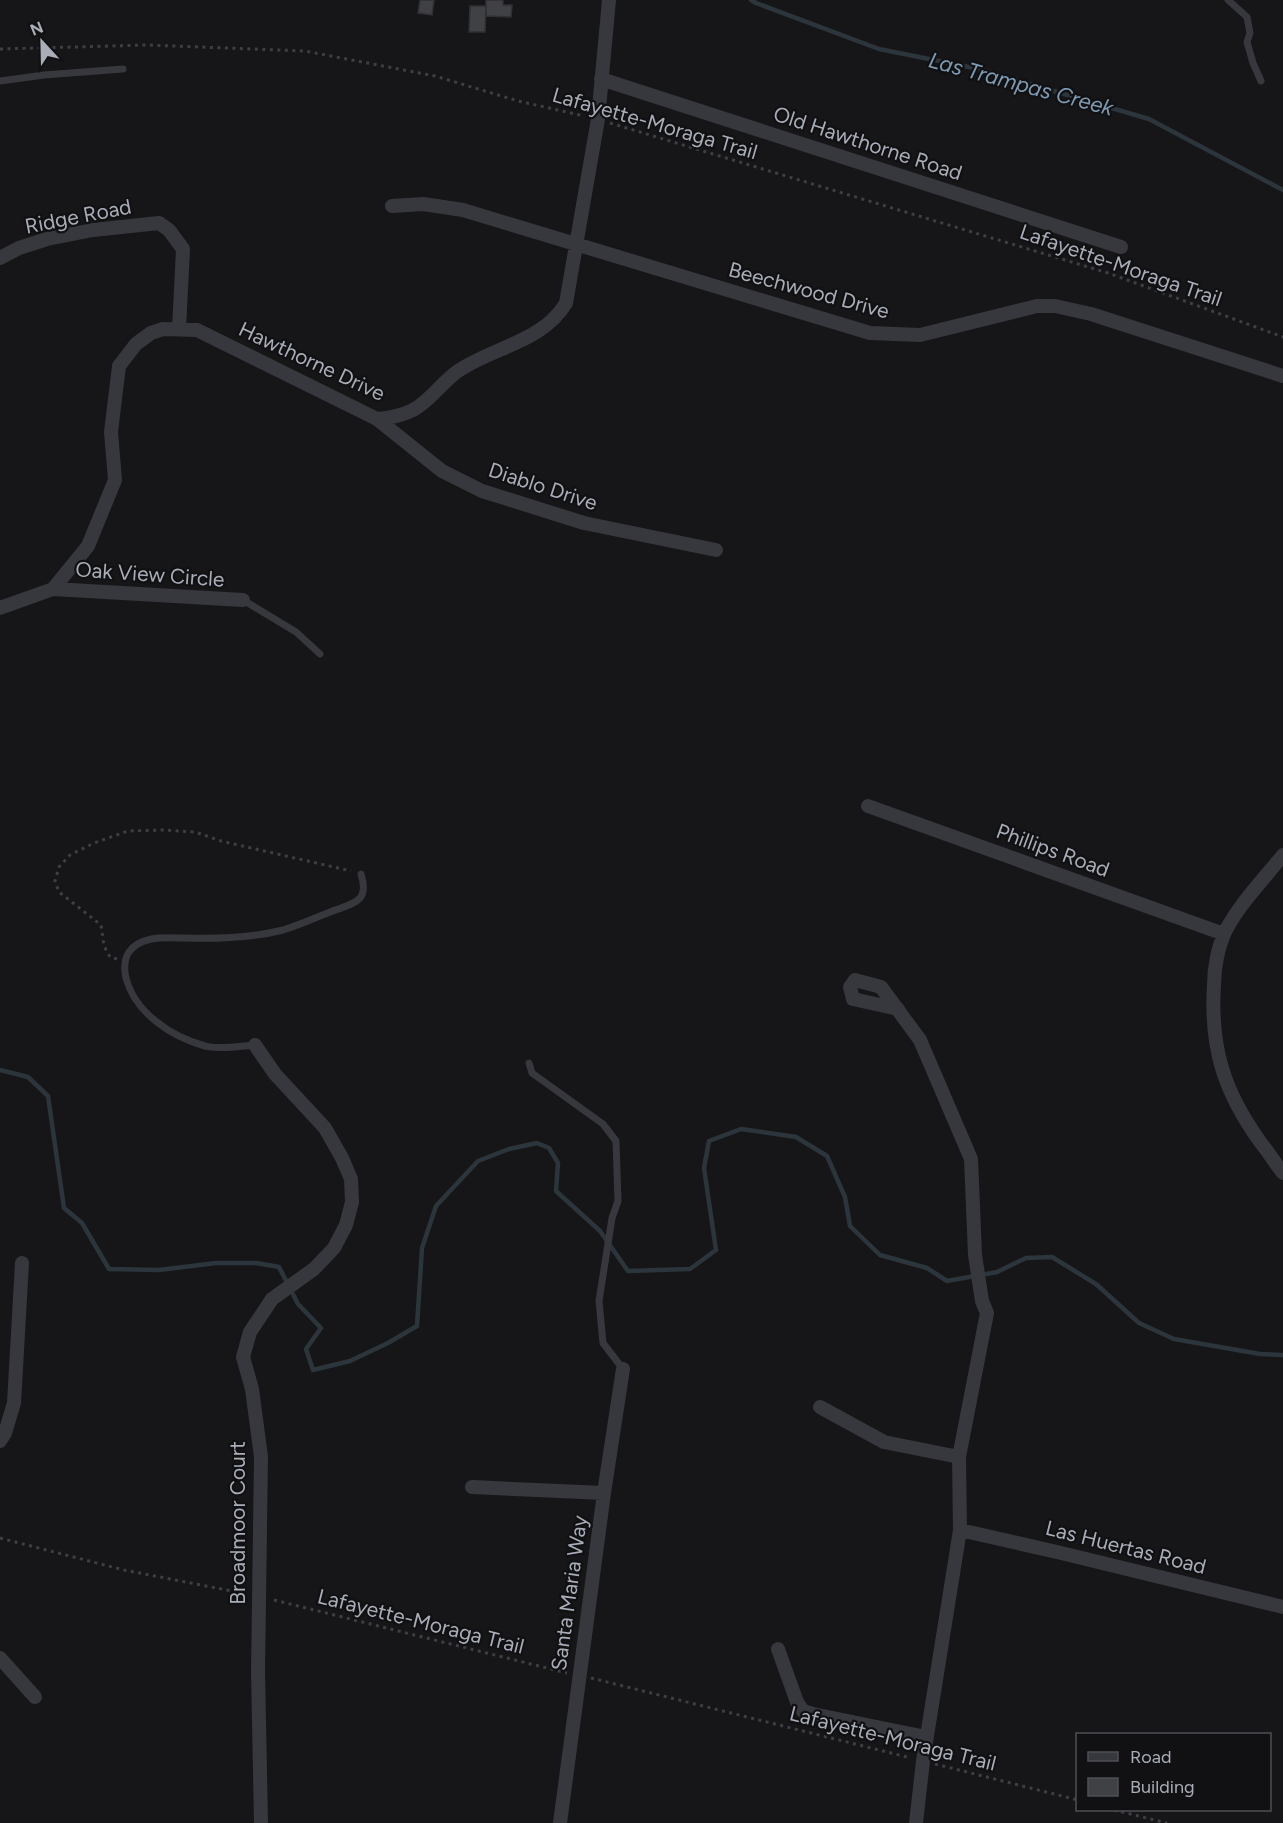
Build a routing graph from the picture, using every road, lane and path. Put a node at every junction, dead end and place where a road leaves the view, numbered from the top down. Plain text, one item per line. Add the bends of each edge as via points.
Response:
1 (609, 0) edge
2 (1228, 0) edge
3 (0, 49) edge
4 (123, 69) dead end
5 (601, 79) junction
6 (0, 81) edge
7 (1261, 81) dead end
8 (598, 119) junction
9 (393, 206) dead end
10 (577, 245) junction
11 (1121, 247) dead end
12 (1, 256) edge
13 (178, 329) junction
14 (1283, 337) edge
15 (1283, 376) edge
16 (377, 419) junction
17 (716, 550) dead end
18 (54, 589) junction
19 (243, 600) joint
20 (0, 608) edge
21 (321, 654) dead end
22 (868, 806) dead end
23 (1283, 855) edge
24 (361, 874) joint
25 (1224, 934) junction
26 (126, 961) junction
27 (898, 1009) dead end
28 (255, 1045) joint
29 (529, 1063) dead end
30 (1283, 1173) edge
31 (22, 1263) dead end
32 (623, 1369) joint
33 (820, 1407) dead end
34 (0, 1441) edge
35 (959, 1457) junction
36 (472, 1487) dead end
37 (604, 1492) junction
38 (960, 1530) junction
39 (0, 1538) edge
40 (259, 1597) junction
41 (1283, 1607) edge
42 (778, 1649) dead end
43 (0, 1658) edge
44 (579, 1676) junction
45 (35, 1697) dead end
46 (926, 1737) junction
47 (923, 1761) junction
48 (1076, 1800) edge
49 (1122, 1811) edge
50 (261, 1823) edge
51 (560, 1823) edge
52 (916, 1823) edge
53 (1167, 1823) edge

1 - 5 street, Hawthorne Drive
2 - 7 lane via 1247,18 1247,42
3 - 8 path, Lafayette-Moraga Trail via 147,45 305,51 435,76 518,101
4 - 6 lane
5 - 8 street, Hawthorne Drive
5 - 11 street, Old Hawthorne Road
8 - 10 street, Hawthorne Drive
8 - 14 path, Lafayette-Moraga Trail via 1108,273
9 - 10 street, Beechwood Drive via 423,204 463,210
10 - 15 street, Beechwood Drive via 870,333 920,335 1036,306 1055,306
10 - 16 street, Hawthorne Drive via 566,303 559,315 530,337 478,358 456,372 414,410
12 - 13 street, Ridge Road via 47,239 159,224 169,230 183,249
13 - 16 street, Hawthorne Drive via 197,330
13 - 18 street, Hawthorne Drive via 163,328 152,333 136,344 119,366 111,432 115,480 88,546
16 - 17 street, Diablo Drive via 442,471 482,491 584,523
18 - 19 street, Oak View Circle
18 - 20 street
19 - 21 lane via 296,632
22 - 25 street, Phillips Road
23 - 25 street
24 - 26 lane via 365,886 360,898 310,921 263,934 142,941 128,952
24 - 26 path via 195,832 128,831 94,843 70,855 59,867 55,881 59,892 101,925 110,957
25 - 30 street via 1214,972 1212,1010 1220,1062 1232,1098
26 - 28 lane via 128,985 138,1003 177,1036 208,1047
27 - 35 street via 920,1040 970,1159 975,1256 987,1313
28 - 40 street, Broadmoor Court via 275,1074 325,1128 351,1179 352,1202 334,1248 314,1269 272,1299 250,1332 243,1357 252,1389 261,1456
29 - 32 lane via 532,1073 603,1124 616,1142 618,1202 599,1301 603,1343
31 - 34 street via 14,1403
32 - 37 street, Santa Maria Way
33 - 35 street via 884,1442
35 - 38 street
36 - 37 street
37 - 44 street, Santa Maria Way
38 - 41 street, Las Huertas Road
38 - 46 street
39 - 40 path, Lafayette-Moraga Trail via 124,1570
40 - 44 path, Lafayette-Moraga Trail
40 - 50 street, Broadmoor Court
42 - 46 street via 803,1711
43 - 45 street
44 - 47 path, Lafayette-Moraga Trail
44 - 51 street, Santa Maria Way
46 - 47 street
47 - 48 path, Lafayette-Moraga Trail
47 - 52 street
49 - 53 path

